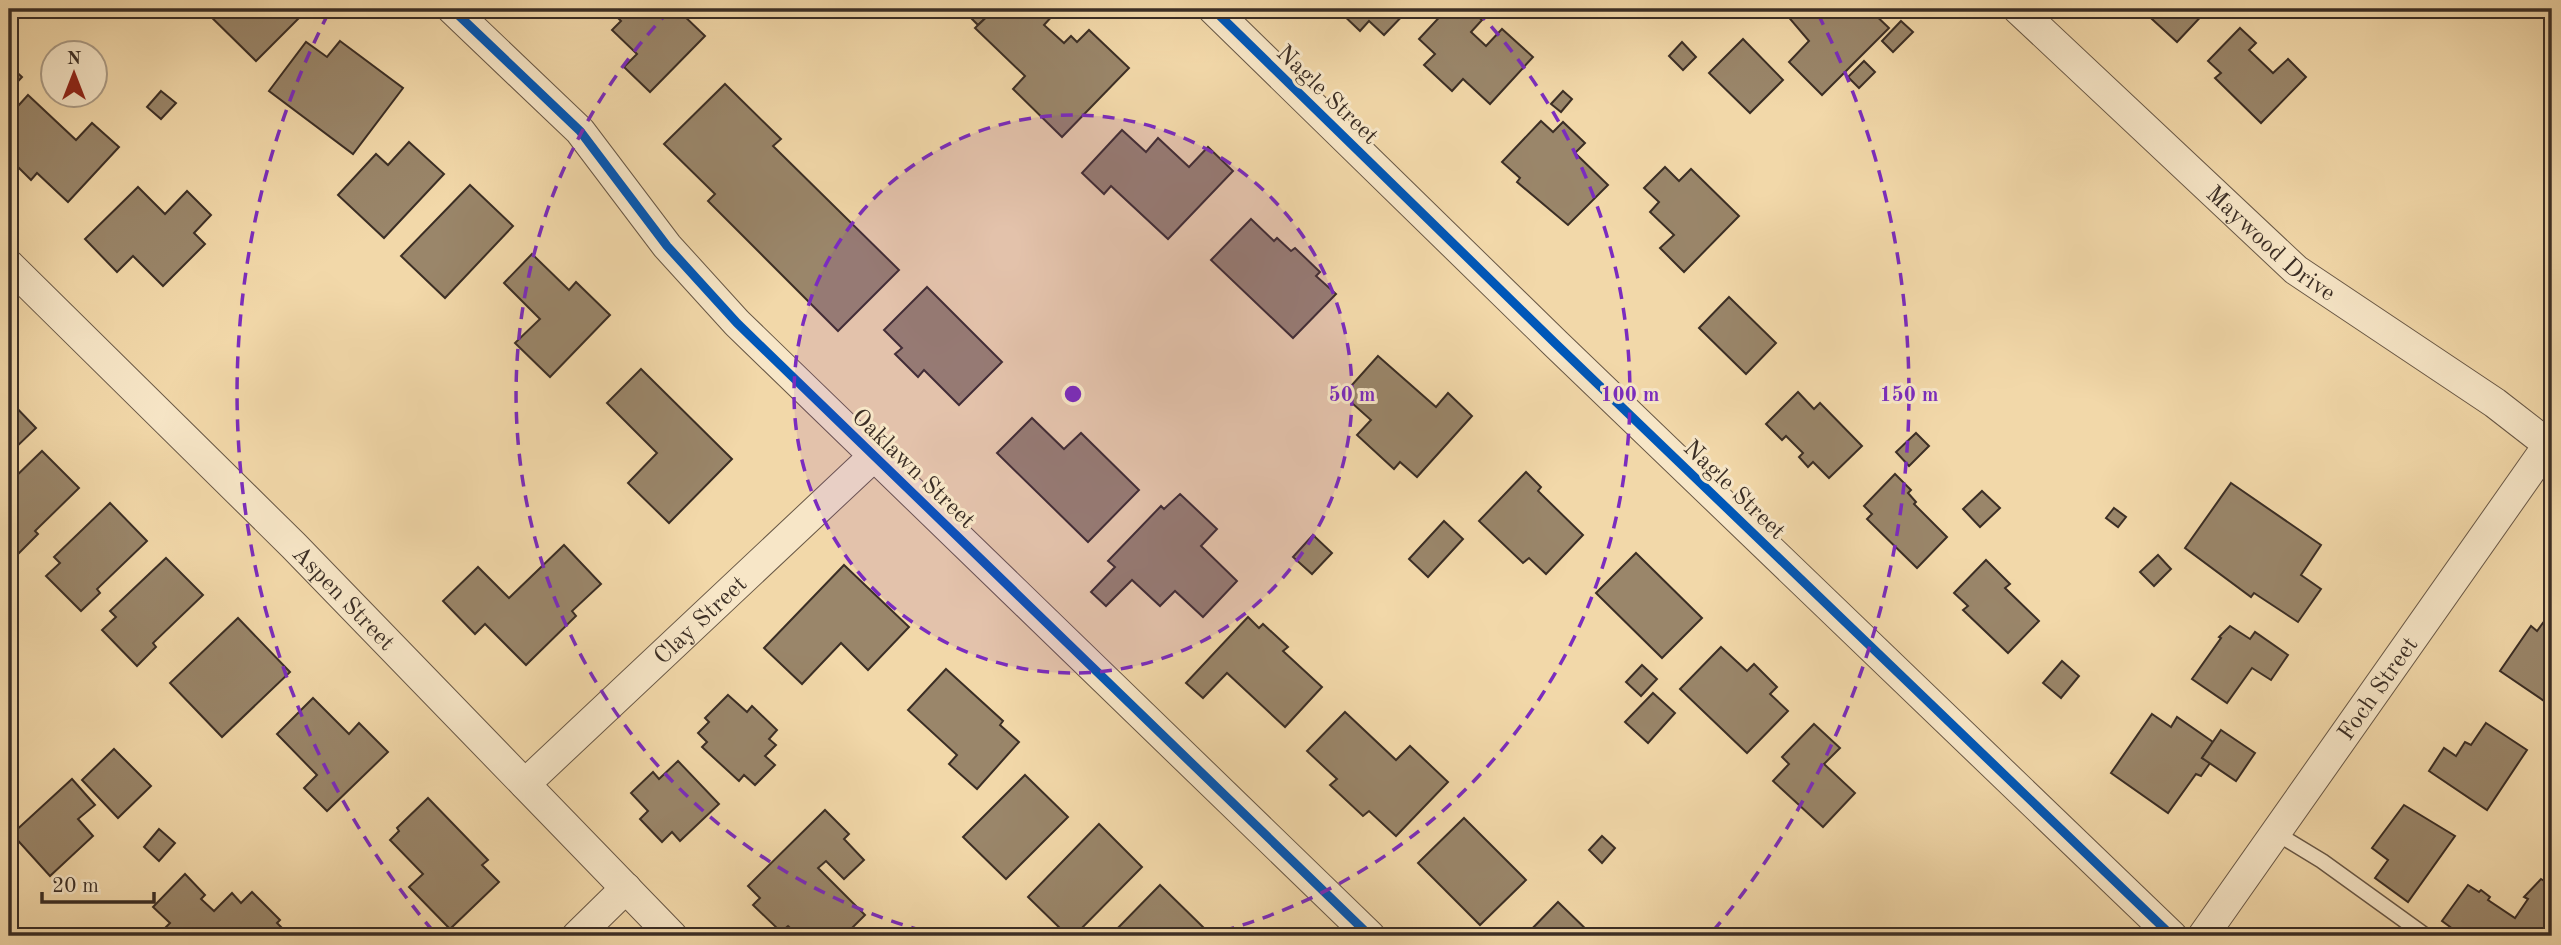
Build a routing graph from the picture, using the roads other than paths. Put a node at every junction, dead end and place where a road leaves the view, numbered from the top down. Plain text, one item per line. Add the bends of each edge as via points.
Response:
1 (452, 9) edge
2 (1213, 9) edge
3 (2018, 9) edge
4 (9, 265) edge
5 (2550, 442) edge
6 (874, 456) junction
7 (525, 784) junction
8 (2276, 833) junction
9 (626, 888) junction
10 (577, 936) edge
11 (672, 936) edge
12 (1370, 936) edge
13 (2172, 936) edge
14 (2203, 936) edge
15 (2426, 936) edge

1 - 6 street, Oaklawn Street via 580,131 615,181 737,324
2 - 13 street, Nagle Street
3 - 5 street, Maywood Drive via 2295,270
4 - 7 street, Aspen Street via 294,546
5 - 8 street, Foch Street
6 - 7 street, Clay Street
6 - 12 street, Oaklawn Street
7 - 9 street, Aspen Street
8 - 14 street, Foch Street
8 - 15 lane
9 - 10 street
9 - 11 street, Aspen Street

